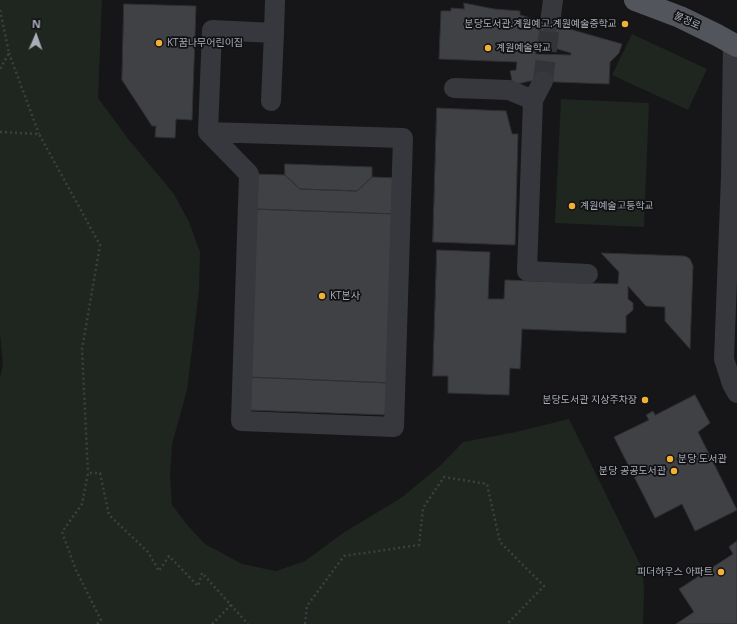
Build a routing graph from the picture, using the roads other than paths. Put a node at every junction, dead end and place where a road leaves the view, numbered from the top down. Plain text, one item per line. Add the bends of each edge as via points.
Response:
1 (275, 0) edge
2 (552, 0) edge
3 (635, 0) edge
4 (550, 23) tunnel mouth
5 (274, 33) junction
6 (735, 45) edge
7 (543, 81) tunnel mouth
8 (454, 88) dead end
9 (534, 100) junction
10 (271, 101) dead end
11 (208, 132) junction
12 (588, 274) dead end
13 (737, 392) edge

1 - 5 street
2 - 4 street
3 - 6 main road, 불정로 via 680,17
5 - 10 street
5 - 11 street via 212,30
6 - 13 street via 724,359
7 - 9 street
8 - 9 street via 509,90
9 - 12 street via 527,271
11 - 11 street via 249,174 241,421 394,427 403,138

